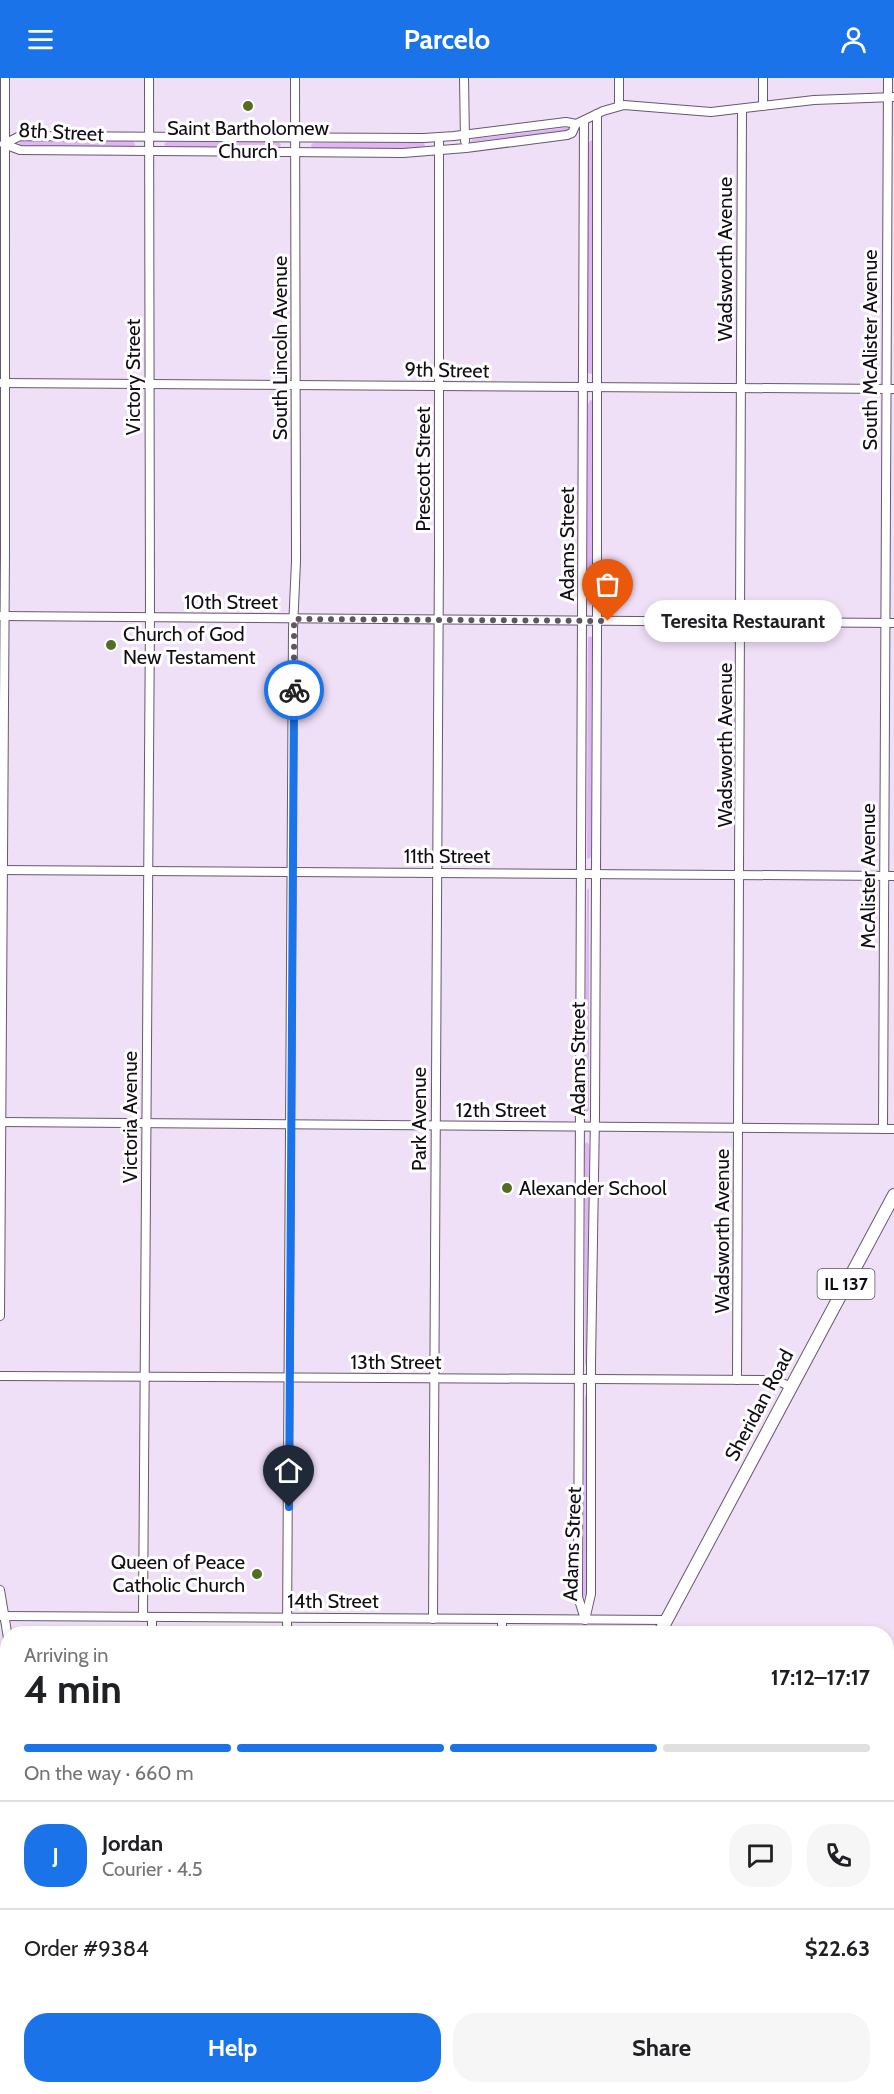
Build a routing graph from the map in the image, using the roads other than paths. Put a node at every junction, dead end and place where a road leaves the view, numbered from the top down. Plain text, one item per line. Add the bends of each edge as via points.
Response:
1 (4, 78) edge
2 (149, 78) edge
3 (295, 78) edge
4 (464, 78) edge
5 (619, 78) edge
6 (764, 78) edge
7 (888, 78) edge
8 (891, 97) edge
9 (619, 106) junction
10 (763, 106) junction
11 (742, 109) junction
12 (597, 114) junction
13 (580, 123) junction
14 (464, 135) junction
15 (150, 137) junction
16 (439, 137) junction
17 (296, 138) junction
18 (3, 148) edge
19 (466, 148) junction
20 (150, 151) junction
21 (439, 151) junction
22 (296, 152) junction
23 (2, 383) edge
24 (150, 384) junction
25 (297, 385) junction
26 (439, 386) junction
27 (584, 387) junction
28 (598, 387) junction
29 (741, 388) junction
30 (890, 389) edge
31 (2, 616) edge
32 (150, 617) junction
33 (294, 619) junction
34 (439, 620) junction
35 (583, 621) junction
36 (597, 621) junction
37 (741, 622) junction
38 (890, 623) edge
39 (1, 870) edge
40 (148, 870) junction
41 (292, 872) junction
42 (437, 873) junction
43 (582, 873) junction
44 (596, 873) junction
45 (741, 875) junction
46 (890, 876) edge
47 (1, 1122) edge
48 (146, 1124) junction
49 (291, 1125) junction
50 (436, 1126) junction
51 (581, 1127) junction
52 (594, 1127) junction
53 (739, 1128) junction
54 (883, 1129) junction
55 (894, 1129) edge
56 (894, 1195) edge
57 (0, 1316) edge
58 (0, 1376) edge
59 (145, 1376) junction
60 (289, 1378) junction
61 (434, 1379) junction
62 (580, 1380) junction
63 (591, 1380) junction
64 (737, 1380) junction
65 (791, 1387) junction
66 (0, 1590) edge
67 (2, 1616) edge
68 (148, 1617) junction
69 (288, 1618) junction
70 (433, 1619) junction
71 (502, 1619) junction
72 (585, 1620) junction
73 (666, 1620) junction
74 (150, 1626) edge
75 (288, 1626) edge
76 (502, 1626) edge
77 (663, 1626) edge

1 - 18 street
2 - 15 street, Victory Street
3 - 17 street, South Lincoln Avenue
4 - 14 street
5 - 9 street
6 - 10 street
7 - 8 street, South McAlister Avenue
8 - 10 street, 8th Street
8 - 30 street, South McAlister Avenue
9 - 11 street, 8th Street via 711,112
9 - 12 street, 8th Street
10 - 11 street, 8th Street
11 - 29 street, Wadsworth Avenue
12 - 13 street, 8th Street
12 - 28 street, Adams Street
13 - 14 street, 8th Street
13 - 19 street, 8th Street via 567,135
13 - 27 street, Adams Street
14 - 16 street, 8th Street
14 - 19 street
15 - 17 street, 8th Street
15 - 18 street, 8th Street via 20,136
15 - 20 street, Victory Street
16 - 17 street, 8th Street
16 - 21 street, Prescott Street
17 - 22 street, South Lincoln Avenue
18 - 20 street, 8th Street
18 - 23 street
19 - 21 street, 8th Street
20 - 22 street, 8th Street
20 - 24 street, Victory Street
21 - 22 street, 8th Street
21 - 26 street, Prescott Street
22 - 25 street, South Lincoln Avenue
23 - 24 street, 9th Street
23 - 31 street
24 - 25 street, 9th Street
24 - 32 street, Victory Street
25 - 26 street, 9th Street
25 - 33 street, South Lincoln Avenue
26 - 27 street, 9th Street
26 - 34 street, Prescott Street
27 - 28 street, 9th Street
27 - 35 street, Adams Street
28 - 29 street, 9th Street
28 - 36 street, Adams Street
29 - 30 street, 9th Street
29 - 37 street, Wadsworth Avenue
30 - 38 street, South McAlister Avenue
31 - 32 street, 10th Street
31 - 39 street
32 - 33 street, 10th Street
32 - 40 street, Victoria Avenue
33 - 34 street, 10th Street
33 - 41 street, South Lincoln Avenue
34 - 35 street, 10th Street
34 - 42 street, Park Avenue
35 - 36 street, 10th Street
35 - 43 street, Adams Street
36 - 37 street, 10th Street
36 - 44 street, Adams Street
37 - 38 street, 10th Street
37 - 45 street, Wadsworth Avenue
38 - 46 street, McAlister Avenue
39 - 40 street, 11th Street
39 - 47 street
40 - 41 street, 11th Street
40 - 48 street, Victoria Avenue
41 - 42 street, 11th Street
41 - 49 street, South Lincoln Avenue
42 - 43 street, 11th Street
42 - 50 street, Park Avenue
43 - 44 street, 11th Street
43 - 51 street, Adams Street
44 - 45 street, 11th Street
44 - 52 street, Adams Street
45 - 46 street, 11th Street
45 - 53 street, Wadsworth Avenue
46 - 54 street, McAlister Avenue
47 - 48 street, 12th Street
47 - 57 street
48 - 49 street, 12th Street
48 - 59 street, Victoria Avenue
49 - 50 street, 12th Street
49 - 60 street, South Lincoln Avenue
50 - 51 street, 12th Street
50 - 61 street, Park Avenue
51 - 52 street, 12th Street
51 - 62 street, Adams Street
52 - 53 street, 12th Street
52 - 63 street, Adams Street
53 - 54 street, 12th Street
53 - 64 street, Wadsworth Avenue
54 - 55 street, 12th Street
56 - 65 highway, Sheridan Road / IL 137
58 - 59 street, 13th Street
59 - 60 street, 13th Street
59 - 68 street, Victoria Avenue
60 - 61 street, 13th Street
60 - 69 street, South Lincoln Avenue
61 - 62 street, 13th Street
61 - 70 street, Park Avenue
62 - 63 street, 13th Street
62 - 72 street, Adams Street via 578,1597
63 - 64 street, 13th Street
63 - 72 street, Adams Street via 591,1594
64 - 65 street, 13th Street via 776,1380
65 - 73 highway, Sheridan Road / IL 137
66 - 67 street
67 - 68 street, 14th Street
68 - 69 street, 14th Street
68 - 74 street, Victoria Avenue
69 - 70 street, 14th Street
69 - 75 street, South Lincoln Avenue
70 - 71 street, 14th Street
71 - 72 street, 14th Street
71 - 76 street
72 - 73 street, 14th Street
73 - 77 highway, Sheridan Road / IL 137

